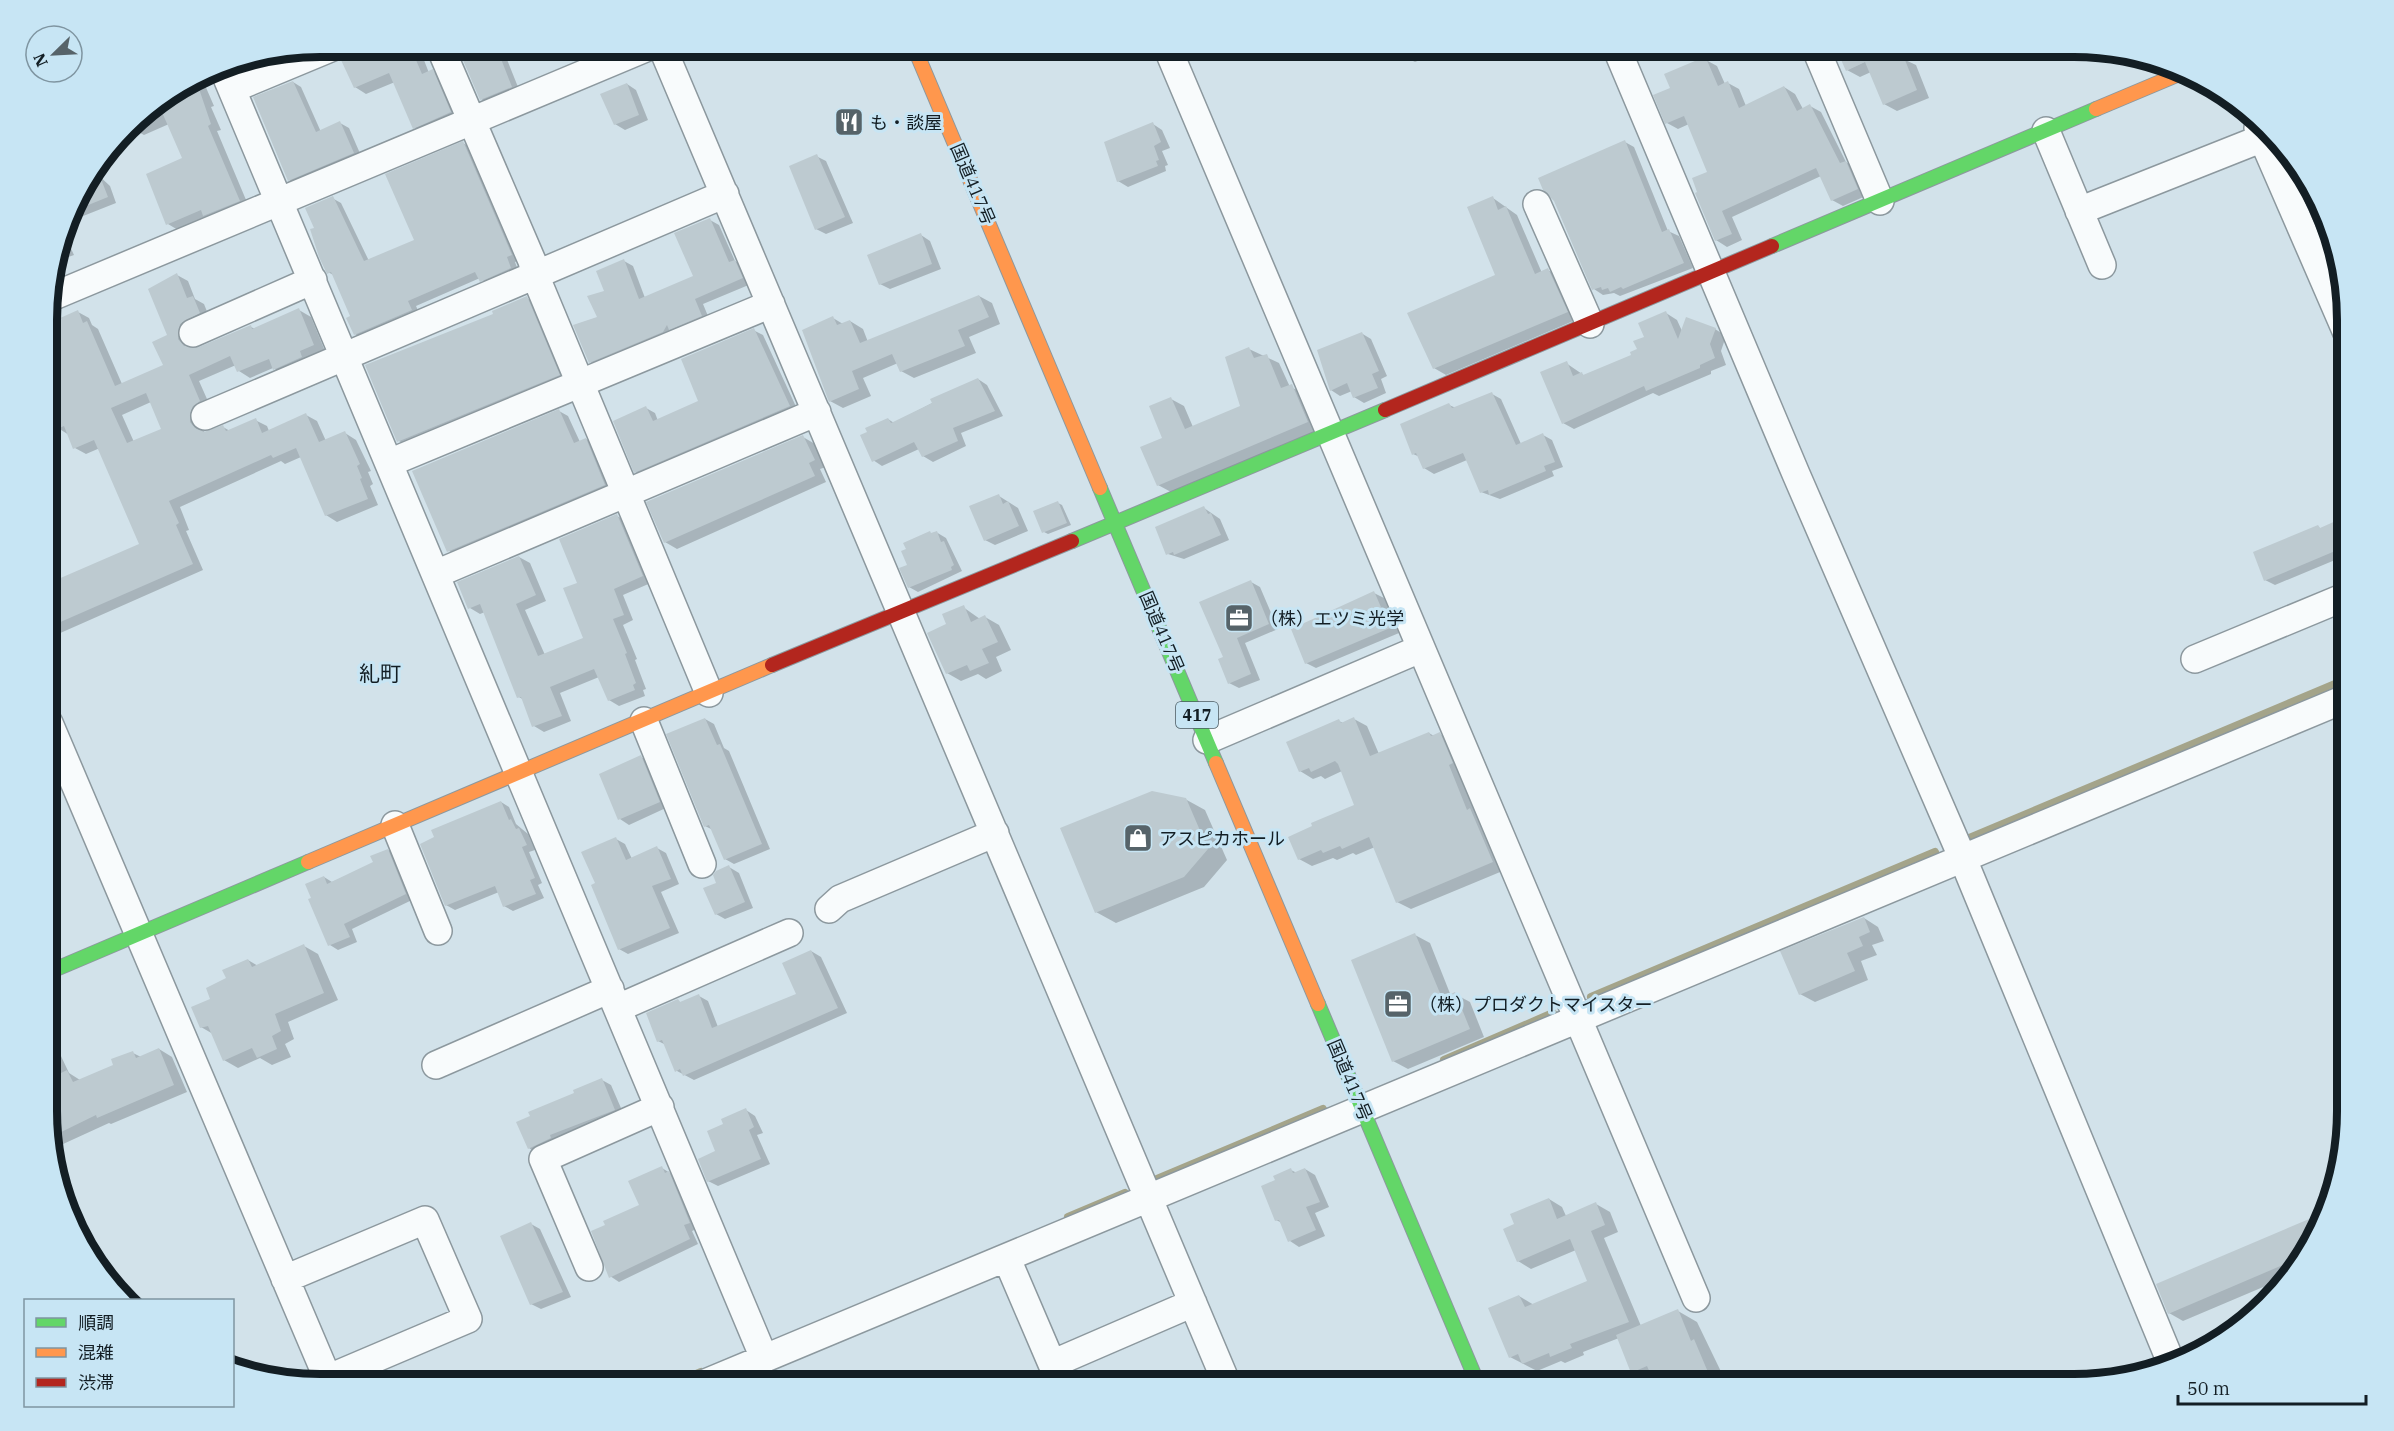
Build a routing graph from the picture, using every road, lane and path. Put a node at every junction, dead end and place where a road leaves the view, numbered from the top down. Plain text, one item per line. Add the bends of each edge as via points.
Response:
1 (445, 57) edge
2 (622, 57) edge
3 (667, 57) edge
4 (919, 57) edge
5 (1172, 57) edge
6 (1621, 57) edge
7 (1820, 57) edge
8 (291, 59) edge
9 (2173, 77) edge
10 (227, 78) edge
11 (472, 121) junction
12 (2046, 131) junction
13 (2260, 133) edge
14 (2261, 135) edge
15 (725, 194) junction
16 (280, 201) junction
17 (1880, 201) junction
18 (1538, 204) dead end
19 (2079, 211) junction
20 (2102, 265) dead end
21 (1711, 273) junction
22 (535, 275) junction
23 (313, 280) junction
24 (59, 294) edge
25 (771, 304) junction
26 (2336, 308) edge
27 (1590, 324) junction
28 (193, 333) dead end
29 (345, 357) junction
30 (581, 384) junction
31 (816, 412) junction
32 (205, 416) dead end
33 (1330, 434) junction
34 (389, 463) junction
35 (628, 494) junction
36 (1116, 521) junction
37 (436, 574) junction
38 (2337, 600) edge
39 (900, 611) junction
40 (1420, 649) junction
41 (2195, 658) dead end
42 (709, 693) junction
43 (2337, 702) edge
44 (644, 721) junction
45 (1207, 740) junction
46 (57, 742) edge
47 (520, 774) junction
48 (395, 825) junction
49 (994, 833) junction
50 (1963, 859) junction
51 (702, 864) dead end
52 (830, 909) dead end
53 (438, 931) dead end
54 (789, 933) dead end
55 (139, 934) junction
56 (57, 969) edge
57 (614, 998) junction
58 (1577, 1020) junction
59 (436, 1065) dead end
60 (660, 1107) junction
61 (1362, 1110) junction
62 (1149, 1200) junction
63 (1007, 1259) junction
64 (589, 1267) dead end
65 (285, 1279) junction
66 (1696, 1298) dead end
67 (1193, 1303) junction
68 (2168, 1356) edge
69 (764, 1358) junction
70 (321, 1374) edge
71 (342, 1374) edge
72 (726, 1374) edge
73 (1223, 1374) edge
74 (1474, 1374) edge

1 - 11 street
2 - 11 street
3 - 15 street
4 - 36 main road, 国道417号 / 417
5 - 33 street
6 - 21 street
7 - 17 street
8 - 10 street
9 - 12 main road
10 - 16 street
11 - 16 street
11 - 22 street
12 - 17 main road
12 - 19 street
13 - 19 street
14 - 26 street
15 - 22 street
15 - 25 street
16 - 23 street
16 - 24 street
17 - 21 main road
18 - 27 street
19 - 20 street
21 - 27 main road
21 - 50 street
22 - 29 street
22 - 30 street
23 - 28 street
23 - 29 street
25 - 30 street
25 - 31 street
27 - 33 main road
29 - 32 street
29 - 34 street
30 - 34 street
30 - 35 street
31 - 35 street
31 - 39 street
33 - 36 main road
33 - 40 street
34 - 37 street
35 - 37 street
35 - 42 street
36 - 39 main road
36 - 45 main road, 国道417号 / 417
37 - 47 street
38 - 41 street
39 - 42 main road
39 - 49 street
40 - 45 street
40 - 58 street
42 - 44 main road
43 - 50 street
44 - 47 main road
44 - 51 street
45 - 61 main road, 国道417号 / 417
46 - 55 street
47 - 48 main road
47 - 57 street
48 - 53 street
48 - 55 main road
49 - 52 street via 840,899
49 - 62 street
50 - 58 street
50 - 68 street
54 - 57 street
55 - 56 main road
55 - 65 street
57 - 59 street
57 - 60 street
58 - 61 street
58 - 66 street
60 - 64 street via 543,1159
60 - 69 street
61 - 62 street
61 - 74 main road, 国道417号 / 417
62 - 63 street
62 - 67 street
63 - 67 street via 1052,1364
63 - 69 street
65 - 70 street
65 - 71 street via 425,1220 468,1319
67 - 73 street
69 - 72 street

